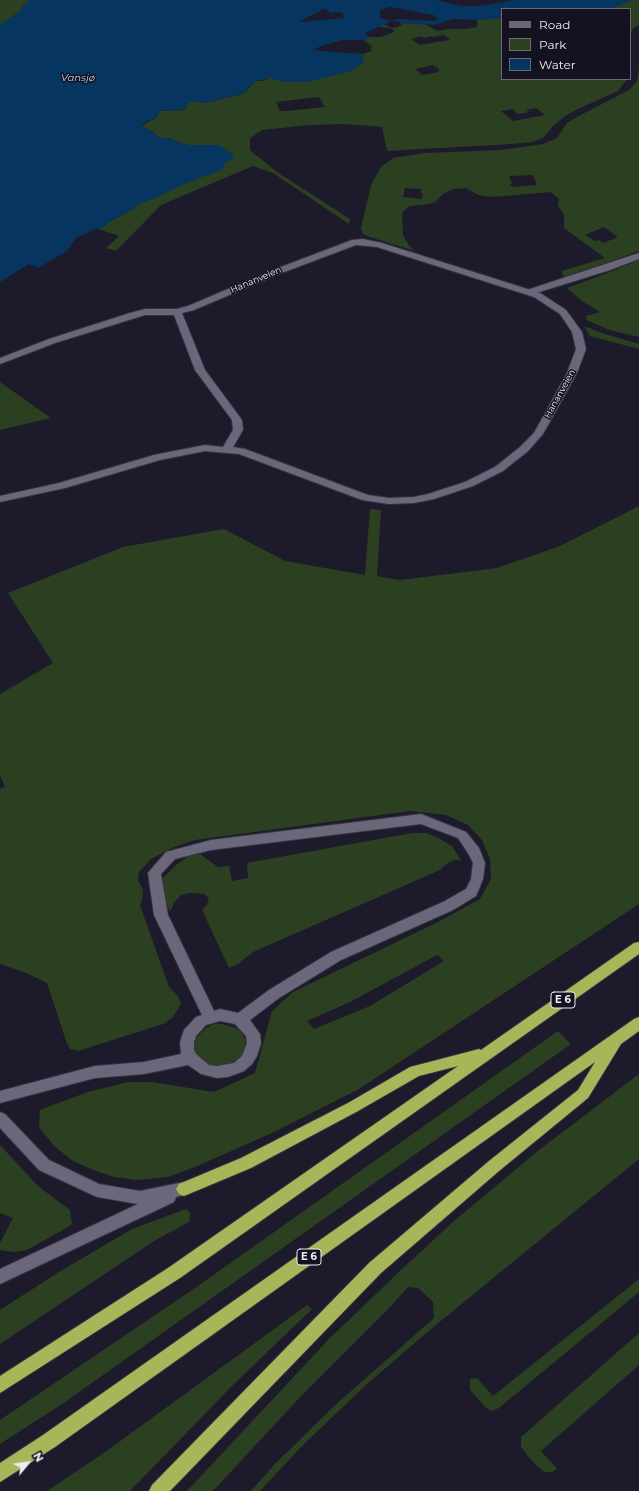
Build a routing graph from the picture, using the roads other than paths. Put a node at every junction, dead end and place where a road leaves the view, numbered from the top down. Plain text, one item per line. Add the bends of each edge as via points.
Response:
1 (639, 256) edge
2 (530, 292) junction
3 (177, 312) junction
4 (0, 361) edge
5 (227, 449) junction
6 (0, 499) edge
7 (639, 947) edge
8 (210, 1017) junction
9 (240, 1020) junction
10 (639, 1023) edge
11 (616, 1038) junction
12 (486, 1054) junction
13 (191, 1058) junction
14 (0, 1097) edge
15 (0, 1118) edge
16 (184, 1189) junction
17 (3, 1274) edge
18 (0, 1385) edge
19 (0, 1473) edge
20 (158, 1491) edge

1 - 2 street
2 - 3 street, Hananveien via 379,245 355,242
2 - 5 street, Hananveien via 563,312 577,332 581,349 572,373 538,434 499,469 447,492 414,500 389,501 353,494 265,459
3 - 4 street, Hananveien via 145,312 133,315
3 - 5 street via 200,370 237,420 238,430
5 - 6 street, Hananveien via 204,448 158,457 61,486
7 - 12 highway, E 6
8 - 9 street via 230,1016
8 - 9 street via 161,915 154,873 171,855 211,845 421,820 462,836 474,851 479,863 477,879 471,892 448,906 336,956 274,994
8 - 13 street via 201,1021 189,1034 187,1051
9 - 13 street via 253,1034 253,1047 247,1060 239,1066 218,1072 206,1070
10 - 11 highway, E 6
11 - 19 highway, E 6 via 49,1441
11 - 20 highway, E 6 via 583,1094 375,1268
12 - 16 highway, E 6 via 415,1071 354,1107 246,1163
12 - 18 highway, E 6 via 174,1273
13 - 14 street via 144,1068 95,1072
15 - 16 street via 44,1165 96,1190 140,1198
16 - 17 street

